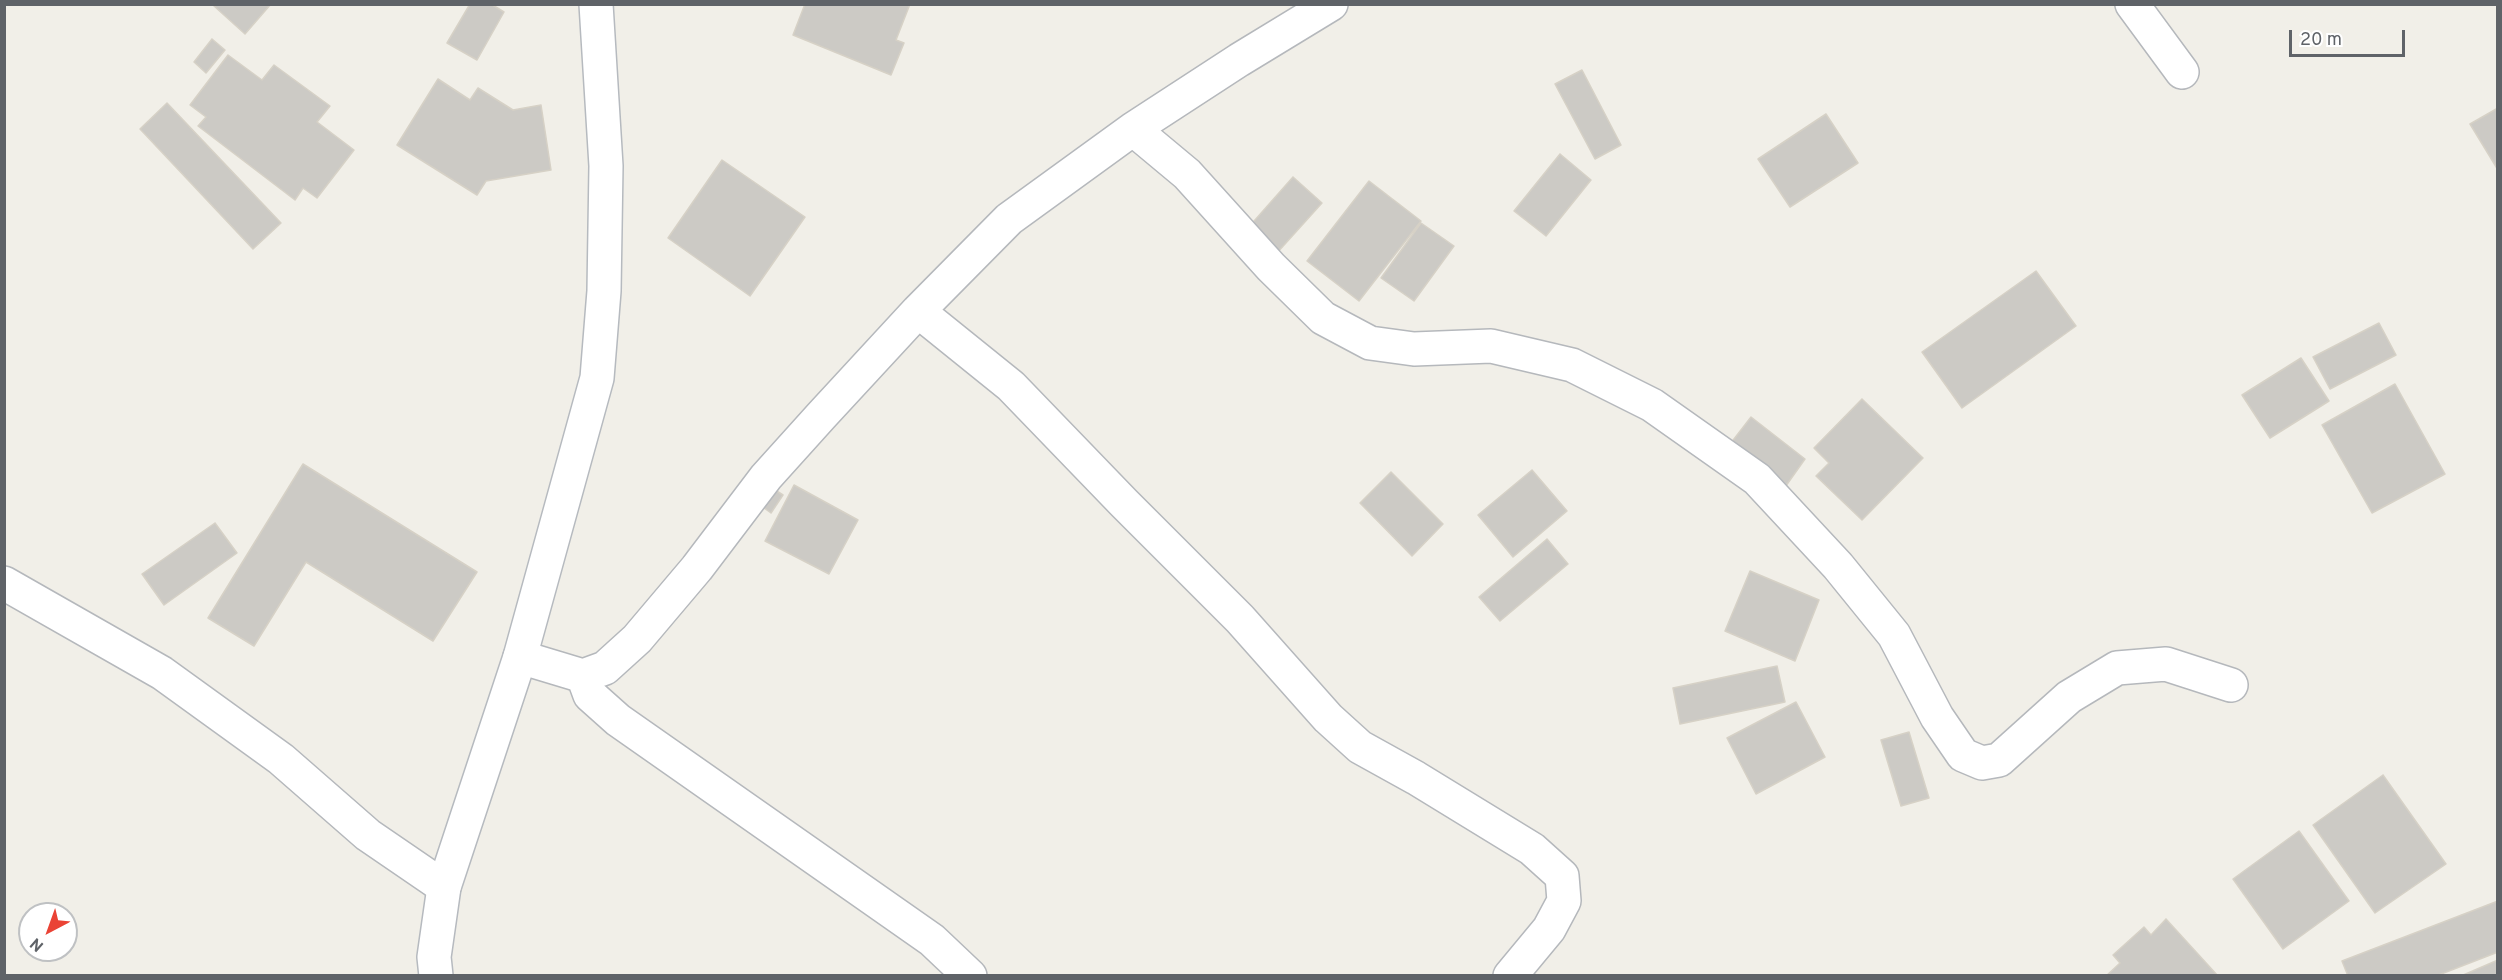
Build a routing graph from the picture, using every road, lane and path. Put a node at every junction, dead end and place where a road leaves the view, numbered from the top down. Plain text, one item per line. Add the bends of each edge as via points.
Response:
1 (596, 4) edge
2 (1331, 4) edge
3 (2132, 4) edge
4 (2182, 72) dead end
5 (1133, 129) junction
6 (918, 311) junction
7 (4, 583) edge
8 (519, 657) junction
9 (583, 676) junction
10 (2231, 685) dead end
11 (444, 887) junction
12 (436, 975) edge
13 (970, 975) edge
14 (1510, 975) edge

1 - 8 street via 606,166 604,291 597,378
2 - 5 street
3 - 4 street
5 - 6 street via 1009,219
5 - 10 street via 1187,174 1323,318 1370,343 1414,349 1491,346 1572,365 1652,405 1757,479 1838,566 1894,635 1963,755 1982,763 1999,760 2069,697 2116,668 2166,664
6 - 9 street via 766,477 637,639 605,668
6 - 14 street via 1011,386 1360,747 1532,849 1562,876 1564,901 1549,929
7 - 11 street via 162,673 281,759 368,835
8 - 9 street
8 - 11 street
9 - 13 street via 590,695 618,720 932,940
11 - 12 street via 434,957

